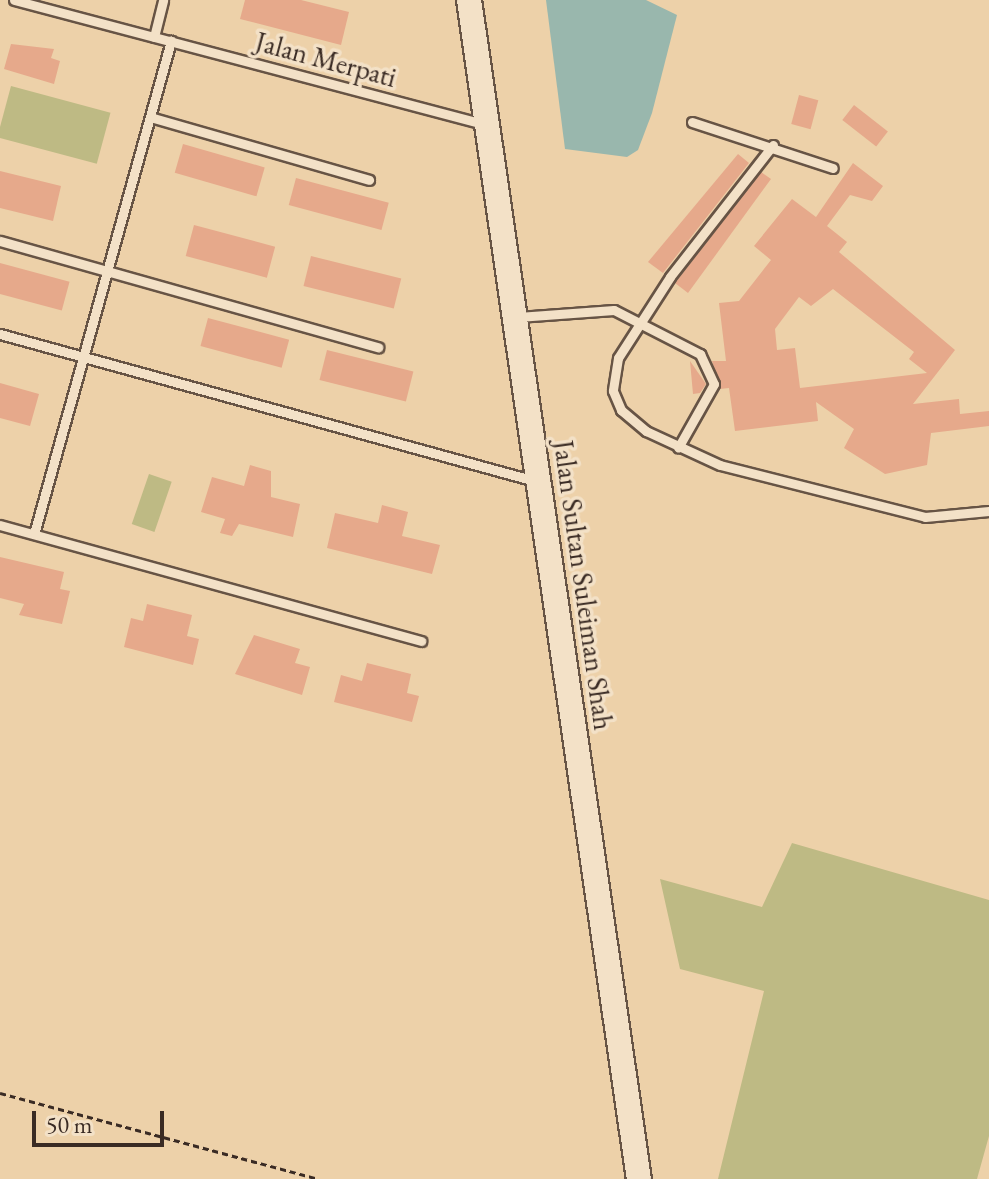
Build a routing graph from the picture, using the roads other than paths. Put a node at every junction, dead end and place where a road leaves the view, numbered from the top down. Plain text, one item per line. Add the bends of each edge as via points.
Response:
1 (14, 0) edge
2 (163, 0) edge
3 (469, 0) edge
4 (154, 37) junction
5 (171, 41) junction
6 (150, 117) junction
7 (692, 122) dead end
8 (487, 124) junction
9 (773, 145) junction
10 (833, 168) dead end
11 (369, 180) dead end
12 (0, 241) edge
13 (107, 271) junction
14 (515, 317) junction
15 (642, 320) junction
16 (0, 334) edge
17 (378, 347) dead end
18 (83, 357) junction
19 (678, 448) junction
20 (538, 482) junction
21 (989, 511) edge
22 (0, 525) edge
23 (34, 534) junction
24 (421, 641) dead end
25 (639, 1179) edge

1 - 4 lane, Jalan Merpati
2 - 4 lane
3 - 8 street, Jalan Sultan Suleiman Shah
4 - 5 lane, Jalan Merpati
5 - 6 lane
5 - 8 lane, Jalan Merpati
6 - 11 lane
6 - 13 lane
7 - 9 lane
8 - 14 street, Jalan Sultan Suleiman Shah
9 - 10 lane
9 - 15 lane
12 - 13 lane
13 - 17 lane
13 - 18 lane
14 - 15 lane via 595,308
14 - 20 street, Jalan Sultan Suleiman Shah
15 - 19 lane via 618,358 613,391 630,419
15 - 19 lane via 700,354 714,374 711,394
16 - 18 lane
18 - 20 lane
18 - 23 lane
19 - 21 lane via 925,517
20 - 25 street, Jalan Sultan Suleiman Shah
22 - 23 lane
23 - 24 lane

